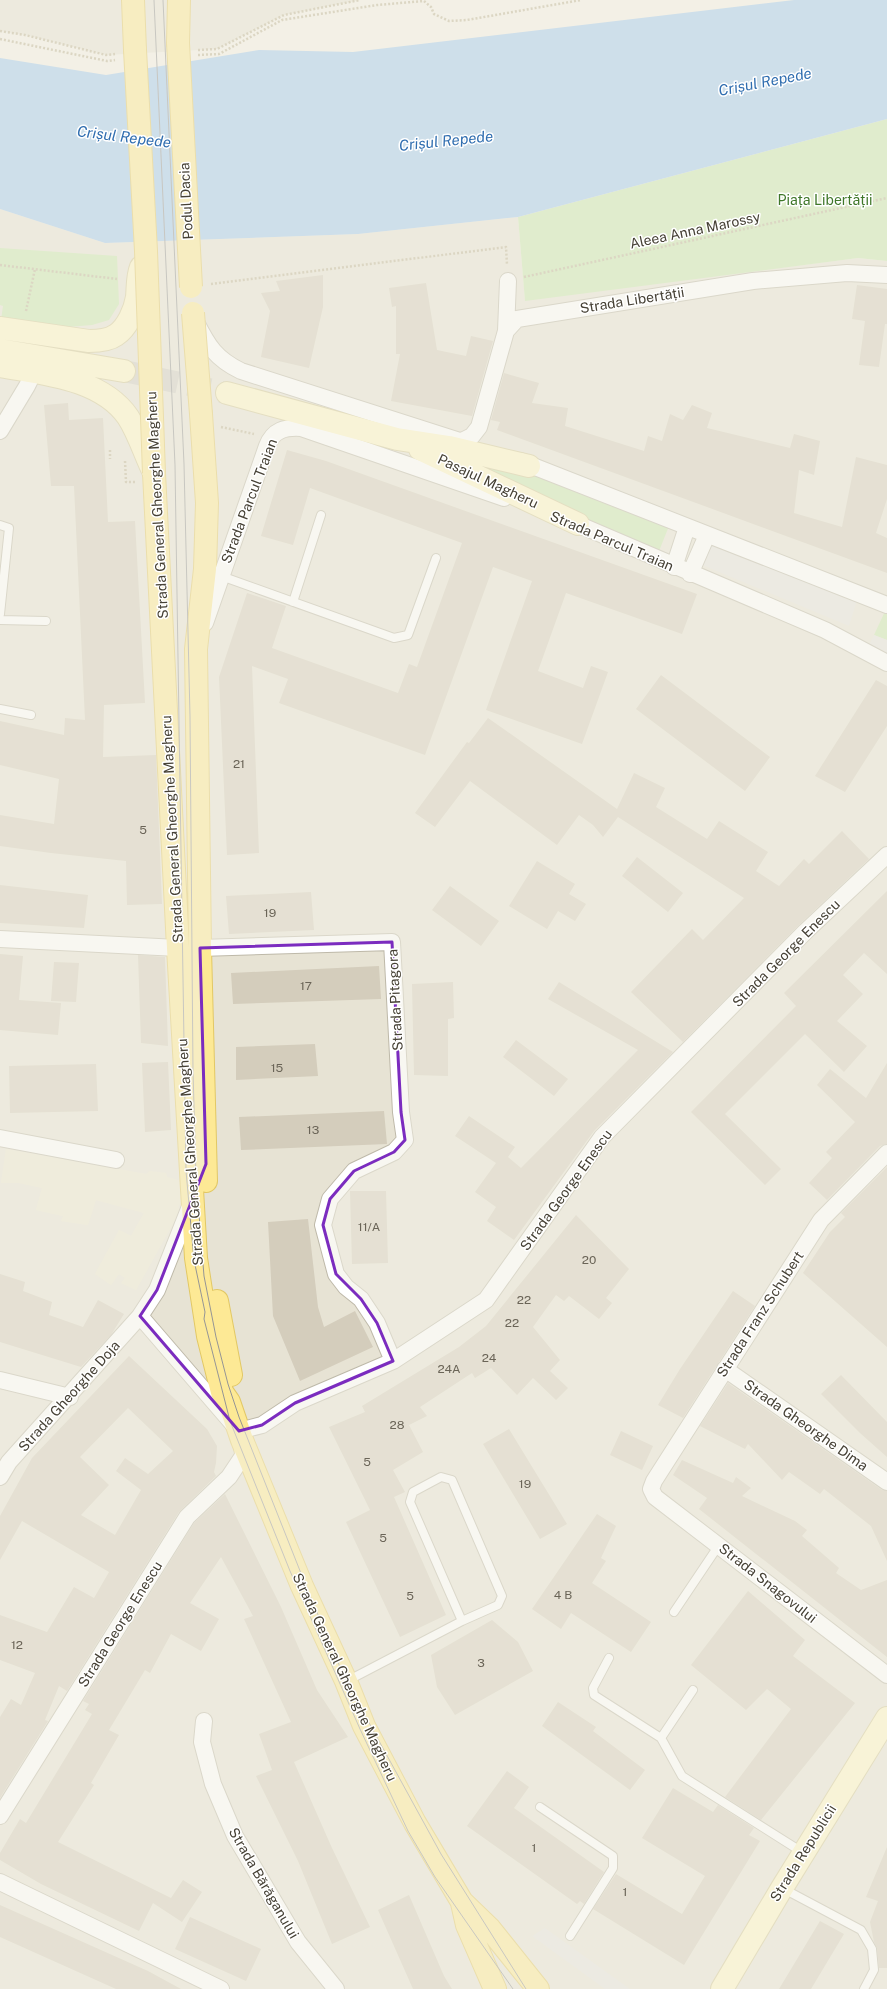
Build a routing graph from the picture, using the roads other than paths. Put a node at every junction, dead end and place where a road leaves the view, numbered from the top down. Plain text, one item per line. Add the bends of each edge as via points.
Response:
1 (181, 4) edge
2 (131, 6) edge
3 (146, 251) junction
4 (887, 275) edge
5 (508, 281) road end
6 (191, 287) joint
7 (192, 313) junction
8 (0, 328) edge
9 (506, 331) junction
10 (0, 350) edge
11 (0, 366) edge
12 (124, 371) tunnel mouth
13 (34, 372) junction
14 (227, 393) tunnel mouth
15 (0, 431) edge
16 (397, 438) junction
17 (462, 442) junction
18 (529, 466) junction
19 (154, 473) junction
20 (321, 515) dead end
21 (578, 524) junction
22 (0, 525) edge
23 (687, 527) junction
24 (707, 535) junction
25 (436, 558) dead end
26 (674, 567) junction
27 (690, 574) junction
28 (221, 576) junction
29 (294, 602) junction
30 (887, 605) edge
31 (0, 614) edge
32 (0, 620) edge
33 (46, 621) dead end
34 (196, 649) junction
35 (887, 663) edge
36 (0, 709) edge
37 (31, 715) dead end
38 (887, 855) edge
39 (0, 939) edge
40 (178, 948) junction
41 (200, 948) junction
42 (0, 1138) edge
43 (887, 1153) edge
44 (116, 1160) dead end
45 (193, 1197) junction
46 (140, 1316) junction
47 (393, 1361) junction
48 (725, 1369) junction
49 (0, 1380) edge
50 (70, 1397) junction
51 (229, 1402) junction
52 (240, 1436) junction
53 (0, 1477) edge
54 (887, 1482) edge
55 (651, 1489) joint
56 (719, 1545) junction
57 (674, 1612) dead end
58 (462, 1621) junction
59 (609, 1658) dead end
60 (887, 1674) edge
61 (346, 1681) junction
62 (693, 1690) dead end
63 (887, 1718) edge
64 (204, 1721) dead end
65 (662, 1738) junction
66 (540, 1807) dead end
67 (0, 1816) edge
68 (803, 1853) junction
69 (0, 1882) edge
70 (782, 1888) junction
71 (462, 1902) junction
72 (570, 1936) dead end
73 (221, 1989) edge
74 (336, 1989) edge
75 (495, 1989) edge
76 (538, 1989) edge
77 (722, 1989) edge
78 (864, 1989) edge

1 - 6 main road, Podul Dacia, bridge via 178,42
2 - 3 main road, bridge
3 - 8 street via 137,282 137,299 132,313 117,335 100,341 89,341
3 - 19 main road, Strada General Gheorghe Magheru, bridge
4 - 9 street, Strada Libertății via 847,273 753,281 524,317 513,322
5 - 9 street
6 - 7 main road, Strada General Gheorghe Magheru
7 - 17 street via 212,351 226,364 259,378
7 - 34 main road, Strada General Gheorghe Magheru, bridge via 207,503 205,569
9 - 17 street via 479,427 468,440
10 - 12 street
11 - 13 street
13 - 15 street
13 - 19 street via 80,384 115,404 130,422
14 - 16 street, Pasajul Magheru
16 - 18 street, Pasajul Magheru
16 - 21 street, Pasajul Magheru
17 - 18 street via 502,454
18 - 23 street
19 - 40 main road, Strada General Gheorghe Magheru
20 - 29 lane
21 - 26 street, Strada Parcul Traian
21 - 28 street, Strada Parcul Traian via 301,428 286,428 278,430 270,438
22 - 31 lane via 9,528
23 - 24 street
23 - 26 street
24 - 27 street
24 - 30 street
25 - 29 lane via 408,635 394,638
26 - 27 street, Strada Parcul Traian
27 - 35 street, Strada Parcul Traian via 825,630
28 - 29 lane
28 - 34 street, Strada Parcul Traian
32 - 33 lane
34 - 41 main road, Strada General Gheorghe Magheru
36 - 37 lane
38 - 47 street, Strada George Enescu via 806,931 602,1137 486,1300
39 - 40 street
40 - 45 main road, Strada General Gheorghe Magheru
41 - 47 street, Strada Pitagora via 392,942 401,1112 405,1140 394,1152 354,1171 330,1199 323,1225 336,1274 346,1287 361,1299 377,1323
41 - 51 main road, Strada General Gheorghe Magheru via 208,1235 232,1381
42 - 44 street
43 - 48 street, Strada Franz Schubert via 821,1220
45 - 46 street, Strada Gheorghe Doja via 157,1290
45 - 51 main road, Strada General Gheorghe Magheru via 200,1294 222,1392
46 - 50 street, Strada Gheorghe Doja
46 - 52 street
47 - 52 street, Strada George Enescu via 295,1403
48 - 54 street, Strada Gheorghe Dima
48 - 55 street, Strada Franz Schubert
49 - 50 street
50 - 53 street, Strada Gheorghe Doja via 10,1462
51 - 52 main road, Strada General Gheorghe Magheru
52 - 61 main road, Strada General Gheorghe Magheru via 302,1586
52 - 67 street, Strada George Enescu via 243,1456 228,1476 187,1517
55 - 56 street, Strada Snagovului via 655,1497
56 - 57 lane
56 - 60 street, Strada Snagovului
58 - 58 lane via 498,1605 502,1596 452,1480 441,1477 413,1492 410,1502
58 - 61 lane
59 - 65 lane via 593,1688 594,1695
61 - 71 main road, Strada General Gheorghe Magheru via 364,1726 408,1811
62 - 65 lane
63 - 68 street, Strada Republicii
64 - 74 street, Strada Bărăganului via 202,1742 213,1784 234,1836 298,1942
65 - 68 lane via 682,1776
66 - 72 lane via 613,1856 613,1868
68 - 70 street, Strada Republicii
69 - 73 street
70 - 77 street, Strada Republicii
70 - 78 lane via 861,1930 872,1949 874,1970
71 - 75 main road via 467,1925
71 - 76 main road, Strada General Gheorghe Magheru via 490,1929

